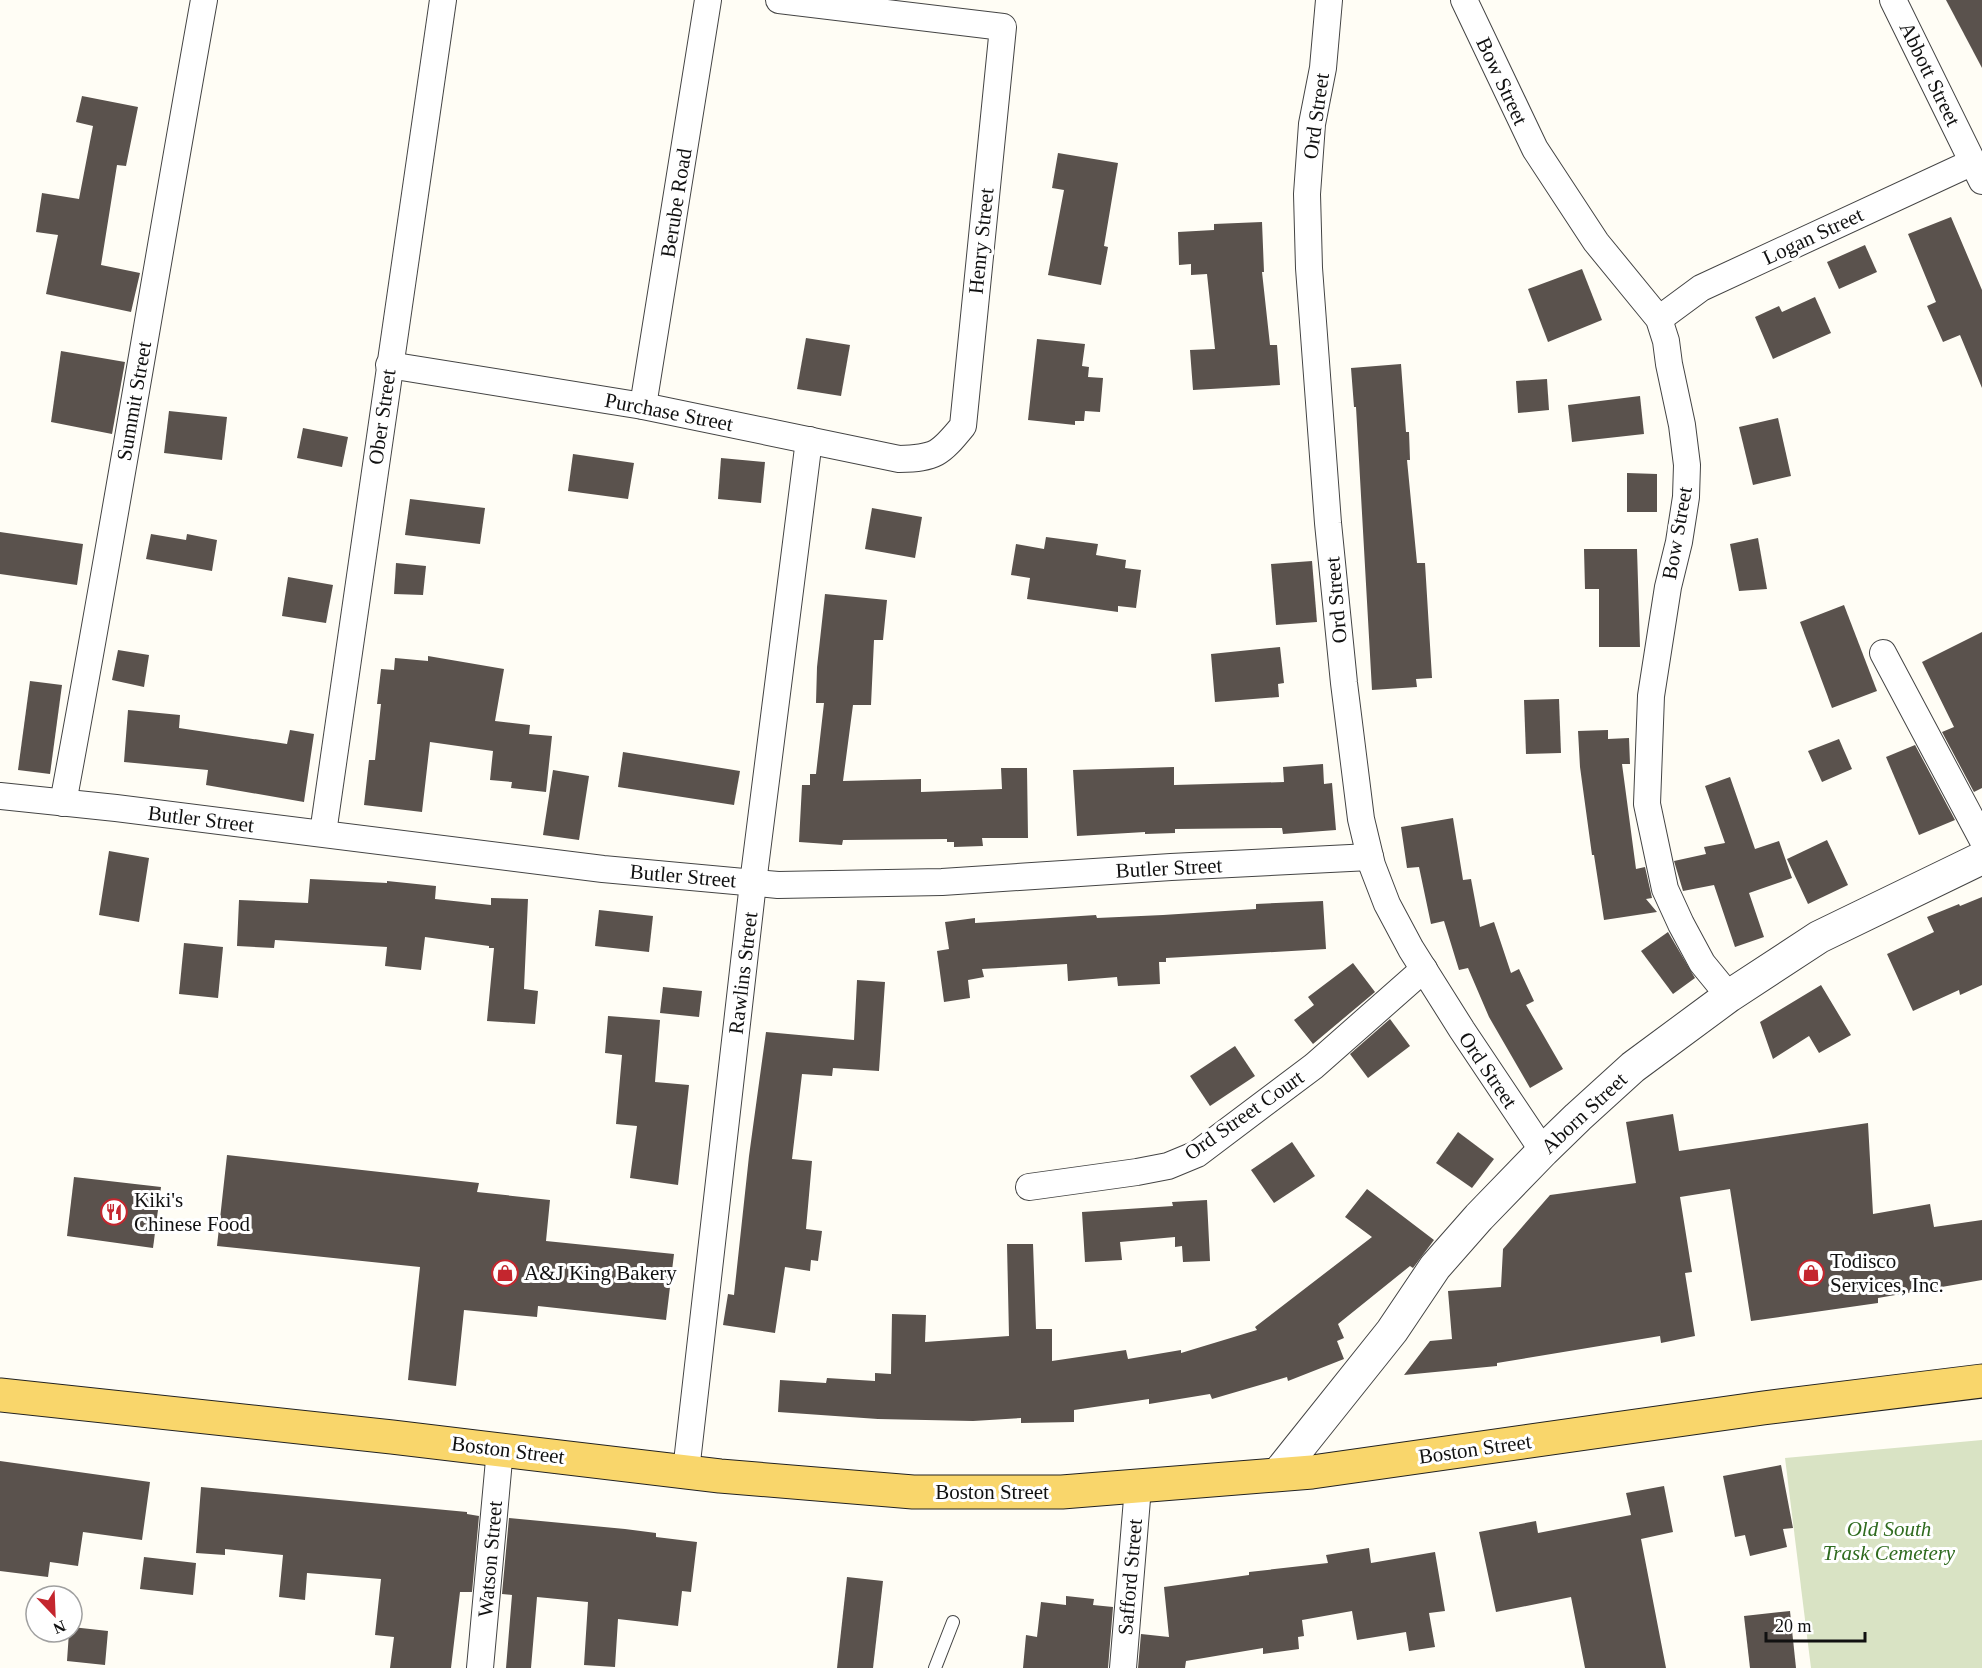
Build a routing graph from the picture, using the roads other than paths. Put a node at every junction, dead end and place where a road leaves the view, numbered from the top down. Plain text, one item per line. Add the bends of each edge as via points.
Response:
1 (204, 0) edge
2 (443, 0) edge
3 (708, 0) edge
4 (779, 0) edge
5 (1329, 0) edge
6 (1464, 0) edge
7 (1893, 0) edge
8 (1977, 171) edge
9 (1659, 319) junction
10 (389, 365) junction
11 (643, 406) junction
12 (809, 440) junction
13 (945, 448) joint
14 (1883, 653) dead end
15 (0, 796) edge
16 (63, 803) junction
17 (323, 834) junction
18 (1982, 839) edge
19 (1370, 857) junction
20 (1982, 858) edge
21 (753, 883) junction
22 (1424, 969) junction
23 (1729, 996) junction
24 (1543, 1151) junction
25 (1029, 1186) dead end
26 (1982, 1381) edge
27 (0, 1395) edge
28 (500, 1449) junction
29 (686, 1472) junction
30 (1277, 1475) junction
31 (1138, 1487) junction
32 (953, 1622) dead end
33 (480, 1668) edge
34 (935, 1668) edge
35 (1122, 1668) edge

1 - 16 street, Summit Street
2 - 10 street, Ober Street
3 - 11 street, Berube Road
4 - 13 street, Henry Street via 1003,27 963,426
5 - 19 street, Ord Street via 1306,194 1309,268 1344,683 1361,819
6 - 9 street, Bow Street via 1534,149 1596,242
7 - 8 street, Abbott Street
8 - 9 street, Logan Street via 1701,288
9 - 23 street, Bow Street via 1687,465 1679,542 1651,696 1647,804 1665,889 1702,963
10 - 11 street, Purchase Street
10 - 17 street, Ober Street
11 - 12 street, Purchase Street
12 - 13 street, Purchase Street via 899,459 923,458
12 - 21 street, Rawlins Street
14 - 18 street
15 - 16 street, Butler Street
16 - 17 street, Butler Street
17 - 21 street, Butler Street via 603,869
19 - 21 street, Butler Street via 942,882
19 - 22 street, Ord Street via 1387,904
20 - 23 street, Aborn Street via 1819,937
21 - 29 street, Rawlins Street
22 - 24 street, Ord Street
22 - 25 street, Ord Street Court via 1314,1066 1197,1154 1168,1166
23 - 24 street, Aborn Street via 1633,1067
24 - 30 street, Aborn Street via 1435,1267 1392,1331
26 - 30 main road, Boston Street
27 - 28 main road, Boston Street
28 - 29 main road, Boston Street
28 - 33 street, Watson Street
29 - 31 main road, Boston Street via 913,1492 1062,1492
30 - 31 main road, Boston Street
31 - 35 street, Safford Street
32 - 34 lane

